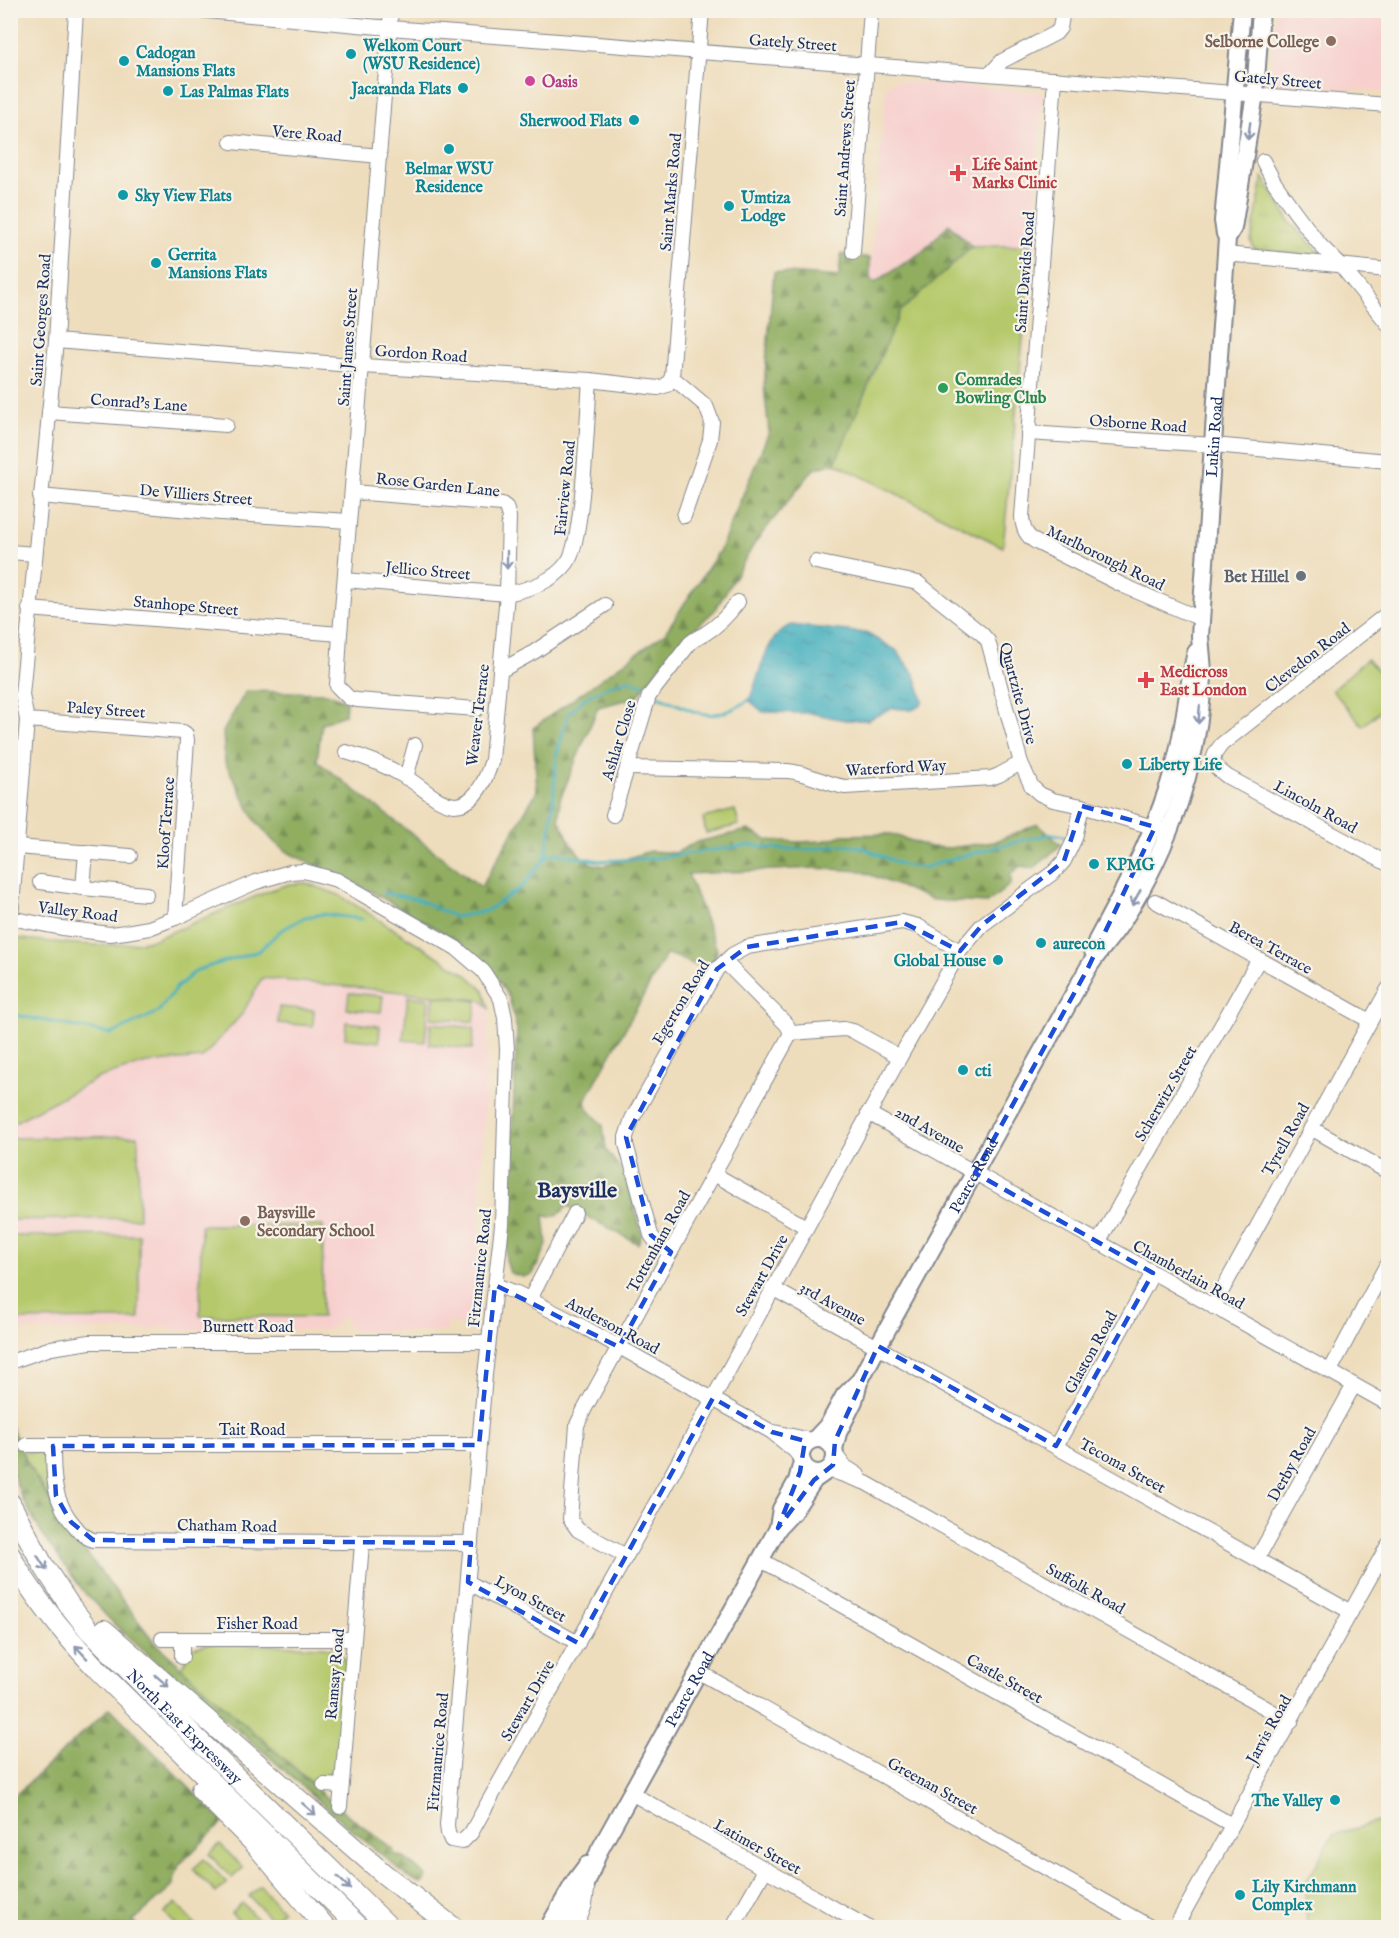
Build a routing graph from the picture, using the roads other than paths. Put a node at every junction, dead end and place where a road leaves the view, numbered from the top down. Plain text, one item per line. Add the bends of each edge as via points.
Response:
1 (76, 10) edge
2 (196, 10) edge
3 (391, 10) edge
4 (702, 10) edge
5 (871, 10) edge
6 (1063, 10) edge
7 (1242, 10) edge
8 (1261, 10) edge
9 (390, 28) junction
10 (698, 51) junction
11 (867, 64) junction
12 (990, 74) junction
13 (1055, 79) junction
14 (1236, 92) junction
15 (1255, 94) junction
16 (1389, 105) edge
17 (231, 142) dead end
18 (380, 156) junction
19 (1263, 161) dead end
20 (1227, 246) junction
21 (853, 252) dead end
22 (1342, 267) junction
23 (1389, 270) edge
24 (1389, 324) edge
25 (56, 341) junction
26 (363, 366) junction
27 (672, 377) junction
28 (590, 380) junction
29 (49, 412) junction
30 (226, 425) dead end
31 (1028, 433) junction
32 (1214, 445) junction
33 (1389, 461) edge
34 (352, 492) junction
35 (40, 496) junction
36 (684, 516) dead end
37 (349, 521) junction
38 (10, 552) edge
39 (35, 554) junction
40 (816, 562) dead end
41 (345, 580) junction
42 (507, 594) junction
43 (738, 602) dead end
44 (605, 604) dead end
45 (29, 609) junction
46 (1389, 613) edge
47 (1201, 619) junction
48 (340, 634) junction
49 (500, 671) junction
50 (16, 694) edge
51 (477, 709) dead end
52 (27, 720) junction
53 (183, 732) joint
54 (415, 745) dead end
55 (346, 752) dead end
56 (1022, 765) junction
57 (627, 768) junction
58 (1228, 777) joint
59 (406, 778) junction
60 (16, 780) edge
61 (1177, 786) joint
62 (1083, 807) junction
63 (613, 815) dead end
64 (1162, 829) junction
65 (17, 847) junction
66 (86, 852) junction
67 (130, 856) dead end
68 (1389, 864) edge
69 (39, 882) dead end
70 (83, 888) junction
71 (146, 894) dead end
72 (1155, 901) dead end
73 (11, 918) edge
74 (175, 918) junction
75 (960, 951) junction
76 (1259, 960) junction
77 (725, 962) junction
78 (1389, 989) edge
79 (1370, 1021) junction
80 (791, 1033) junction
81 (900, 1056) junction
82 (868, 1113) junction
83 (1311, 1128) junction
84 (1389, 1172) edge
85 (975, 1173) junction
86 (714, 1174) junction
87 (575, 1213) dead end
88 (806, 1227) junction
89 (1098, 1243) junction
90 (671, 1252) junction
91 (1389, 1262) edge
92 (1153, 1273) junction
93 (495, 1285) junction
94 (772, 1288) junction
95 (530, 1299) junction
96 (1213, 1307) junction
97 (488, 1342) junction
98 (878, 1346) junction
99 (619, 1347) junction
100 (10, 1362) edge
101 (1330, 1371) junction
102 (859, 1382) junction
103 (1354, 1385) junction
104 (713, 1398) junction
105 (1389, 1404) edge
106 (772, 1432) junction
107 (813, 1440) junction
108 (26, 1445) dead end
109 (479, 1445) junction
110 (53, 1446) junction
111 (1056, 1446) junction
112 (834, 1451) junction
113 (801, 1460) junction
114 (825, 1472) junction
115 (866, 1483) junction
116 (10, 1503) edge
117 (778, 1528) junction
118 (471, 1543) junction
119 (362, 1544) junction
120 (1389, 1545) edge
121 (10, 1555) edge
122 (626, 1556) junction
123 (1257, 1559) junction
124 (761, 1560) junction
125 (468, 1582) junction
126 (57, 1585) junction
127 (1351, 1612) junction
128 (162, 1639) dead end
129 (353, 1639) junction
130 (182, 1640) junction
131 (578, 1643) junction
132 (182, 1657) dead end
133 (699, 1672) junction
134 (121, 1694) junction
135 (1291, 1722) junction
136 (324, 1785) dead end
137 (341, 1786) junction
138 (496, 1786) joint
139 (631, 1794) junction
140 (340, 1807) dead end
141 (1233, 1825) junction
142 (599, 1851) junction
143 (765, 1870) junction
144 (584, 1890) junction
145 (326, 1928) edge
146 (360, 1928) edge
147 (390, 1928) edge
148 (454, 1928) edge
149 (548, 1928) edge
150 (564, 1928) edge
151 (573, 1928) edge
152 (732, 1928) edge
153 (869, 1928) edge
154 (1152, 1928) edge
155 (1175, 1928) edge

1 - 25 street, Saint Georges Road
2 - 9 street, Gately Street
3 - 9 street, Saint James Street
4 - 10 street, Saint Marks Road
5 - 11 street, Saint Andrews Street
6 - 12 street via 1056,33 1002,61
7 - 14 main road, Lukin Road
8 - 15 main road, Lukin Road
9 - 10 street, Gately Street
9 - 18 street, Saint James Street
10 - 11 street, Gately Street
10 - 27 street, Saint Marks Road
11 - 12 street, Gately Street
11 - 21 street, Saint Andrews Street
12 - 13 street, Gately Street
13 - 14 street, Gately Street
13 - 31 street, Saint Davids Road
14 - 15 street, Gately Street
14 - 20 main road, Lukin Road via 1223,220
15 - 16 street, Gately Street
15 -> 20 main road, Lukin Road
17 - 18 street, Vere Road
18 - 26 street, Saint James Street
19 - 22 street via 1295,212
20 - 22 street
20 - 32 main road, Lukin Road
22 - 23 street
22 - 24 street
25 - 26 street, Gordon Road
25 - 29 street, Saint Georges Road
26 - 28 street, Gordon Road
26 - 34 street, Saint James Street
27 - 28 street, Gordon Road via 667,385 658,388
27 - 36 street via 706,406 712,422 710,440
28 - 42 street, Fairview Road via 579,525 571,557 561,570 541,583
29 - 30 street, Conrad's Lane
29 - 35 street, Saint Georges Road
31 - 32 street, Osborne Road
31 - 47 street, Marlborough Road via 1022,517 1027,535 1124,586
32 - 33 street, Osborne Road
32 - 47 main road, Lukin Road
34 - 37 street, Saint James Street
34 -> 42 street, Rose Garden Lane via 502,504 509,517
35 - 37 street, De Villiers Street
35 - 39 street, Saint Georges Road
37 - 41 street, Saint James Street
38 - 39 street
39 - 45 street, Saint Georges Road
40 - 56 street, Quartzite Drive via 918,583 985,637
41 - 42 street, Jellico Street
41 - 48 street, Saint James Street
42 - 49 street, Weaver Terrace
43 - 57 street, Ashlar Close via 723,620 690,643 649,696
44 - 49 street
45 - 48 street, Stanhope Street
45 - 50 street, Saint Georges Road
46 - 58 street, Clevedon Road via 1222,744 1215,752 1214,764
47 - 61 main road, Lukin Road
48 - 51 street, Saint James Street via 337,686 349,698
49 - 59 street, Weaver Terrace via 492,760 472,798 463,804 444,802
50 - 52 street, Saint Georges Road
52 - 53 street, Paley Street
52 - 60 street, Saint Georges Road
53 - 74 street, Kloof Terrace via 187,740
54 - 59 street
55 - 59 street, Weaver Terrace via 366,757
56 - 57 street, Waterford Way via 991,778 845,788 788,771
56 - 62 street, Quartzite Drive via 1029,782 1040,794
57 - 63 street, Ashlar Close
58 - 68 street, Lincoln Road
60 - 65 street, Saint Georges Road
61 - 64 main road, Pearce Road
62 - 64 street, Quartzite Drive
62 - 75 street, Stewart Drive via 1064,861 982,925
64 - 85 main road, Pearce Road via 1143,853 1097,940 1086,970
65 - 66 street, Kloof Terrace
65 - 73 street, Saint Georges Road
66 - 67 street, Kloof Terrace
66 - 70 street
69 - 70 street
70 - 71 street
72 - 76 street, Berea Terrace
73 - 74 street, Valley Road via 110,934 149,928
74 - 93 street, Fitzmaurice Road via 256,882 304,871 337,880 456,948 483,971 501,999 507,1049 502,1225
75 - 77 street, Egerton Road via 918,926 902,922 747,946
75 - 81 street, Stewart Drive
76 - 79 street, Berea Terrace
76 - 89 street, Scherwitz Street
77 - 80 street
77 - 90 street, Egerton Road via 708,982 632,1119 626,1137 651,1234 658,1245
78 - 79 street, Tyrell Road
79 - 83 street, Tyrell Road
80 - 81 street via 844,1029
80 - 86 street, Tottenham Road
81 - 82 street, Stewart Drive
82 - 85 street, 2nd Avenue
82 - 88 street, Stewart Drive
83 - 84 street
83 - 96 street, Tyrell Road
85 - 89 street, Chamberlain Road
85 - 98 main road, Pearce Road
86 - 88 street
86 - 90 street, Tottenham Road
87 - 95 street
88 - 94 street, Stewart Drive
89 - 92 street, Chamberlain Road
90 - 99 street, Tottenham Road
91 - 101 street
92 - 96 street, Chamberlain Road
92 - 111 street, Glaston Road
93 - 95 street, Anderson Road
93 - 97 street, Fitzmaurice Road
94 - 98 street, 3rd Avenue
94 - 104 street, Stewart Drive
95 - 99 street, Anderson Road
96 - 101 street, Chamberlain Road
97 - 100 street, Burnett Road via 90,1342 51,1348
97 - 109 street, Fitzmaurice Road
98 - 102 main road, Pearce Road
98 - 111 street, Tecoma Street
99 - 104 street, Anderson Road
99 - 122 street, Tottenham Road via 577,1425 570,1519 578,1530
101 - 103 street, Chamberlain Road
102 - 107 main road, Pearce Road via 844,1396 829,1424
102 - 112 main road, Pearce Road
103 - 105 street, Chamberlain Road
103 - 123 street, Derby Road
104 - 106 street, Anderson Road
104 - 122 street, Stewart Drive
106 - 107 street
106 - 113 street
107 - 112 main road via 825,1440
107 - 113 main road, Pearce Road via 803,1447
108 - 110 street, Tait Road
109 - 110 street, Tait Road
109 - 118 street, Fitzmaurice Road
110 - 119 street, Chatham Road via 56,1496 71,1522 82,1535 93,1540
111 - 123 street, Tecoma Street
112 - 114 main road, Pearce Road via 833,1465
112 - 115 street, Suffolk Road via 844,1466
113 - 114 main road via 810,1472
113 - 117 main road, Pearce Road via 797,1481 781,1509
114 - 115 street, Suffolk Road
114 - 117 main road, Pearce Road via 814,1480
115 - 135 street, Suffolk Road
116 -> 126 highway, North East Expressway
117 - 124 main road, Pearce Road
118 - 119 street, Chatham Road
118 - 125 street, Fitzmaurice Road
119 - 129 street, Ramsay Road
120 - 127 street, Jarvis Road
134 -> 121 highway, North East Expressway via 43,1606
122 - 131 street, Stewart Drive
123 - 127 street, Tecoma Street
124 - 133 main road, Pearce Road
124 - 141 street, Castle Street
125 - 131 street, Lyon Street
125 - 138 street, Fitzmaurice Road via 447,1825 451,1840 462,1842 471,1833
126 -> 147 highway, North East Expressway via 89,1630 126,1669
126 -> 148 highway via 384,1874
127 - 135 street, Jarvis Road
128 - 130 street, Fisher Road
129 - 130 street, Fisher Road
129 - 137 street, Ramsay Road
130 - 132 street
131 - 138 street, Stewart Drive
133 - 139 main road, Pearce Road
133 - 154 street, Greenan Street
134 - 145 highway via 129,1715 255,1844
134 - 146 highway, North East Expressway
135 - 141 street, Jarvis Road
136 - 137 street
137 - 140 street, Ramsay Road
139 - 142 main road, Pearce Road
139 - 143 street, Latimer Street
141 - 155 street, Jarvis Road
142 - 144 main road, Pearce Road
142 - 149 main road, Pearce Road via 575,1881
143 - 152 street
143 - 153 street, Latimer Street
144 - 150 main road, Pearce Road
144 - 151 highway

